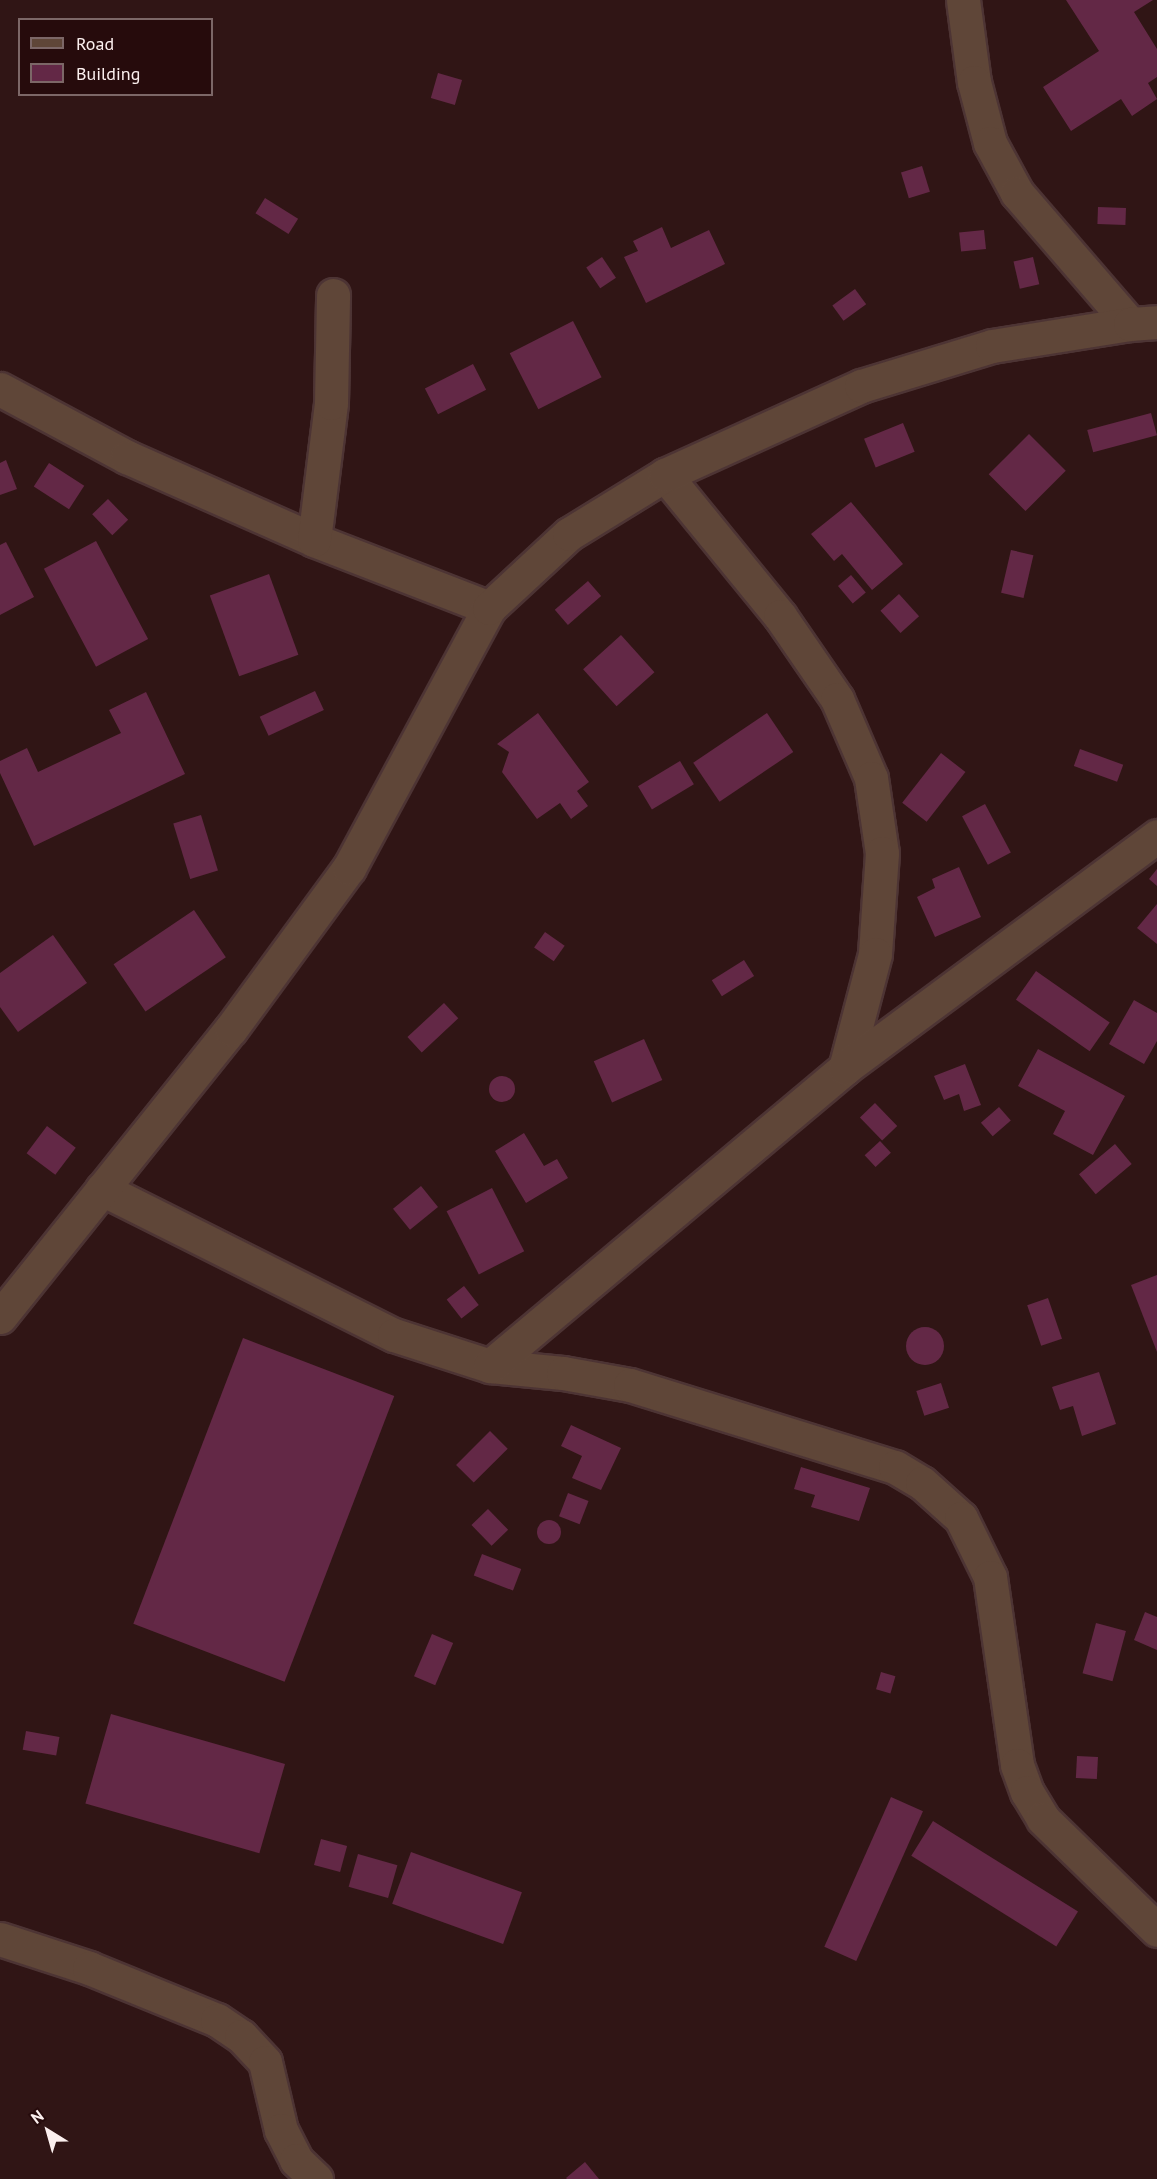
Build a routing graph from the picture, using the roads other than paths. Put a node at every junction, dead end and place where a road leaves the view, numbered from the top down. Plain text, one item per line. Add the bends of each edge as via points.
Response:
1 (963, 0) edge
2 (333, 295) dead end
3 (1143, 323) edge
4 (0, 389) edge
5 (665, 475) junction
6 (314, 540) junction
7 (489, 608) junction
8 (1157, 836) edge
9 (845, 1068) junction
10 (102, 1189) junction
11 (0, 1317) edge
12 (490, 1366) junction
13 (1157, 1929) edge
14 (0, 1939) edge
15 (316, 2179) edge

1 - 3 street via 974,82 990,142 1017,193
2 - 6 street via 331,403
3 - 5 street via 992,346 861,386
4 - 6 street via 127,457
5 - 7 street via 569,534
5 - 9 street via 780,616 831,690 871,778 882,853 875,954
6 - 7 street
7 - 10 street via 349,868 231,1029
8 - 9 street
9 - 12 street
10 - 11 street
10 - 12 street via 394,1335
12 - 13 street via 630,1385 896,1467 922,1483 961,1518 990,1577 1017,1766 1027,1792 1043,1819
14 - 15 street via 89,1968 217,2020 241,2036 265,2062 281,2130 296,2160

